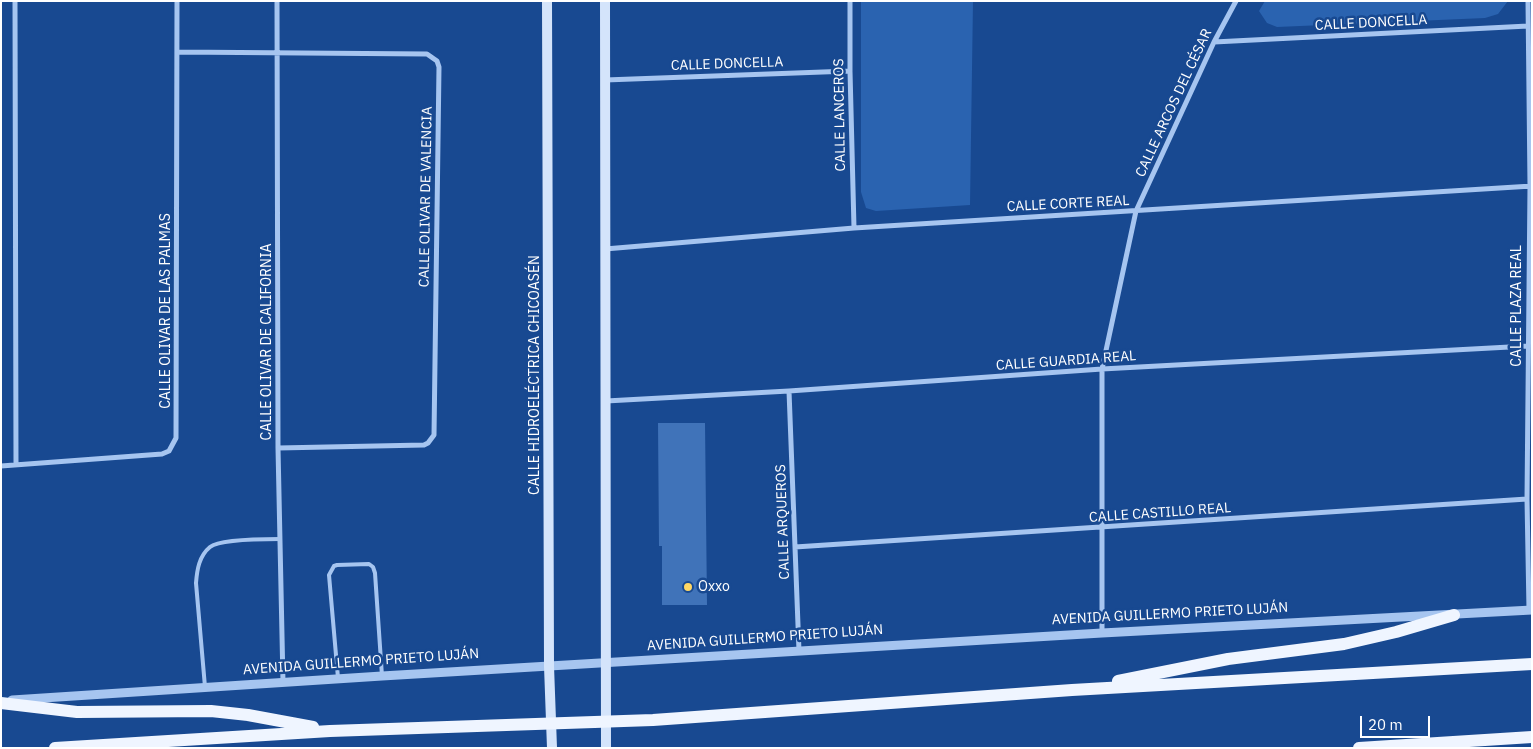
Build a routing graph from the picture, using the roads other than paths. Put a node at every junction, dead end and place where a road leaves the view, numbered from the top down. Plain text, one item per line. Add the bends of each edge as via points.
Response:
1 (14, 1) edge
2 (177, 1) edge
3 (277, 1) edge
4 (547, 1) edge
5 (605, 1) edge
6 (850, 1) edge
7 (1236, 1) edge
8 (1528, 1) edge
9 (1528, 26) junction
10 (1214, 42) junction
11 (177, 52) junction
12 (277, 52) junction
13 (850, 70) junction
14 (605, 80) junction
15 (1531, 186) edge
16 (1136, 211) junction
17 (854, 228) junction
18 (606, 250) junction
19 (1528, 346) junction
20 (1102, 369) junction
21 (789, 391) junction
22 (606, 401) junction
23 (278, 448) junction
24 (16, 465) junction
25 (1, 466) edge
26 (1527, 499) junction
27 (1101, 528) junction
28 (280, 538) junction
29 (795, 548) junction
30 (1530, 610) edge
31 (1454, 615) junction
32 (1102, 633) junction
33 (799, 651) junction
34 (607, 663) junction
35 (1532, 664) edge
36 (549, 666) junction
37 (382, 676) junction
38 (338, 679) junction
39 (283, 682) junction
40 (205, 687) junction
41 (1072, 690) junction
42 (1, 702) edge
43 (606, 723) junction
44 (551, 724) junction
45 (330, 731) junction
46 (1532, 737) edge
47 (55, 748) edge
48 (552, 748) edge
49 (606, 748) edge
50 (1360, 748) edge

1 - 24 street
2 - 11 street, CALLE OLIVAR DE LAS PALMAS
3 - 12 street, CALLE OLIVAR DE CALIFORNIA
4 - 36 main road, CALLE HIDROELÉCTRICA CHICOASÉN
5 - 14 main road
6 - 13 street, CALLE LANCEROS
7 - 10 street, CALLE ARCOS DEL CÉSAR
8 - 9 street, CALLE PLAZA REAL
9 - 10 street, CALLE DONCELLA
9 - 15 street, CALLE PLAZA REAL
10 - 16 street, CALLE ARCOS DEL CÉSAR
11 - 12 street, CALLE OLIVAR DE VALENCIA
11 - 24 street, CALLE OLIVAR DE LAS PALMAS via 176,438 169,451 162,454
12 - 23 street, CALLE OLIVAR DE CALIFORNIA
12 - 23 street, CALLE OLIVAR DE VALENCIA via 427,54 439,66 434,435 424,444
13 - 14 street, CALLE DONCELLA
13 - 17 street, CALLE LANCEROS
14 - 18 main road
15 - 16 street, CALLE CORTE REAL
15 - 19 street, CALLE PLAZA REAL
16 - 17 street, CALLE CORTE REAL
16 - 20 street, CALLE ARCOS DEL CÉSAR
17 - 18 street, CALLE CORTE REAL
18 - 22 main road
19 - 20 street, CALLE GUARDIA REAL
19 - 26 street, CALLE PLAZA REAL
20 - 21 street, CALLE GUARDIA REAL
20 - 27 street, CALLE ARCOS DEL CÉSAR
21 - 22 street, CALLE GUARDIA REAL
21 - 29 street, CALLE ARQUEROS
22 - 34 main road
23 - 28 street, CALLE OLIVAR DE CALIFORNIA
24 - 25 street, CALLE OLIVAR DE LAS PALMAS
26 - 27 street, CALLE CASTILLO REAL
26 - 30 street, CALLE PLAZA REAL
27 - 29 street, CALLE CASTILLO REAL
27 - 32 street, CALLE ARCOS DEL CÉSAR
28 - 39 street, CALLE OLIVAR DE CALIFORNIA
28 - 40 lane via 221,542 210,546 201,557 196,583
29 - 33 street, CALLE ARQUEROS
30 - 31 street, AVENIDA GUILLERMO PRIETO LUJÁN
31 - 32 street, AVENIDA GUILLERMO PRIETO LUJÁN
31 - 41 main road via 1344,644 1228,659
32 - 33 street, AVENIDA GUILLERMO PRIETO LUJÁN
33 - 34 street, AVENIDA GUILLERMO PRIETO LUJÁN
34 - 36 street, AVENIDA GUILLERMO PRIETO LUJÁN
34 - 43 main road
35 - 41 main road
36 - 37 street, AVENIDA GUILLERMO PRIETO LUJÁN
36 - 44 main road, CALLE HIDROELÉCTRICA CHICOASÉN
37 - 38 street, AVENIDA GUILLERMO PRIETO LUJÁN
37 - 38 lane via 375,572 369,564 337,565 330,575
38 - 39 street, AVENIDA GUILLERMO PRIETO LUJÁN
39 - 40 street, AVENIDA GUILLERMO PRIETO LUJÁN
40 - 42 street, AVENIDA GUILLERMO PRIETO LUJÁN
41 - 43 main road
42 - 45 main road via 78,712 211,711
43 - 44 main road
43 - 49 main road
44 - 45 main road
44 - 48 main road, CALLE HIDROELÉCTRICA CHICOASÉN
45 - 47 main road
46 - 50 main road

